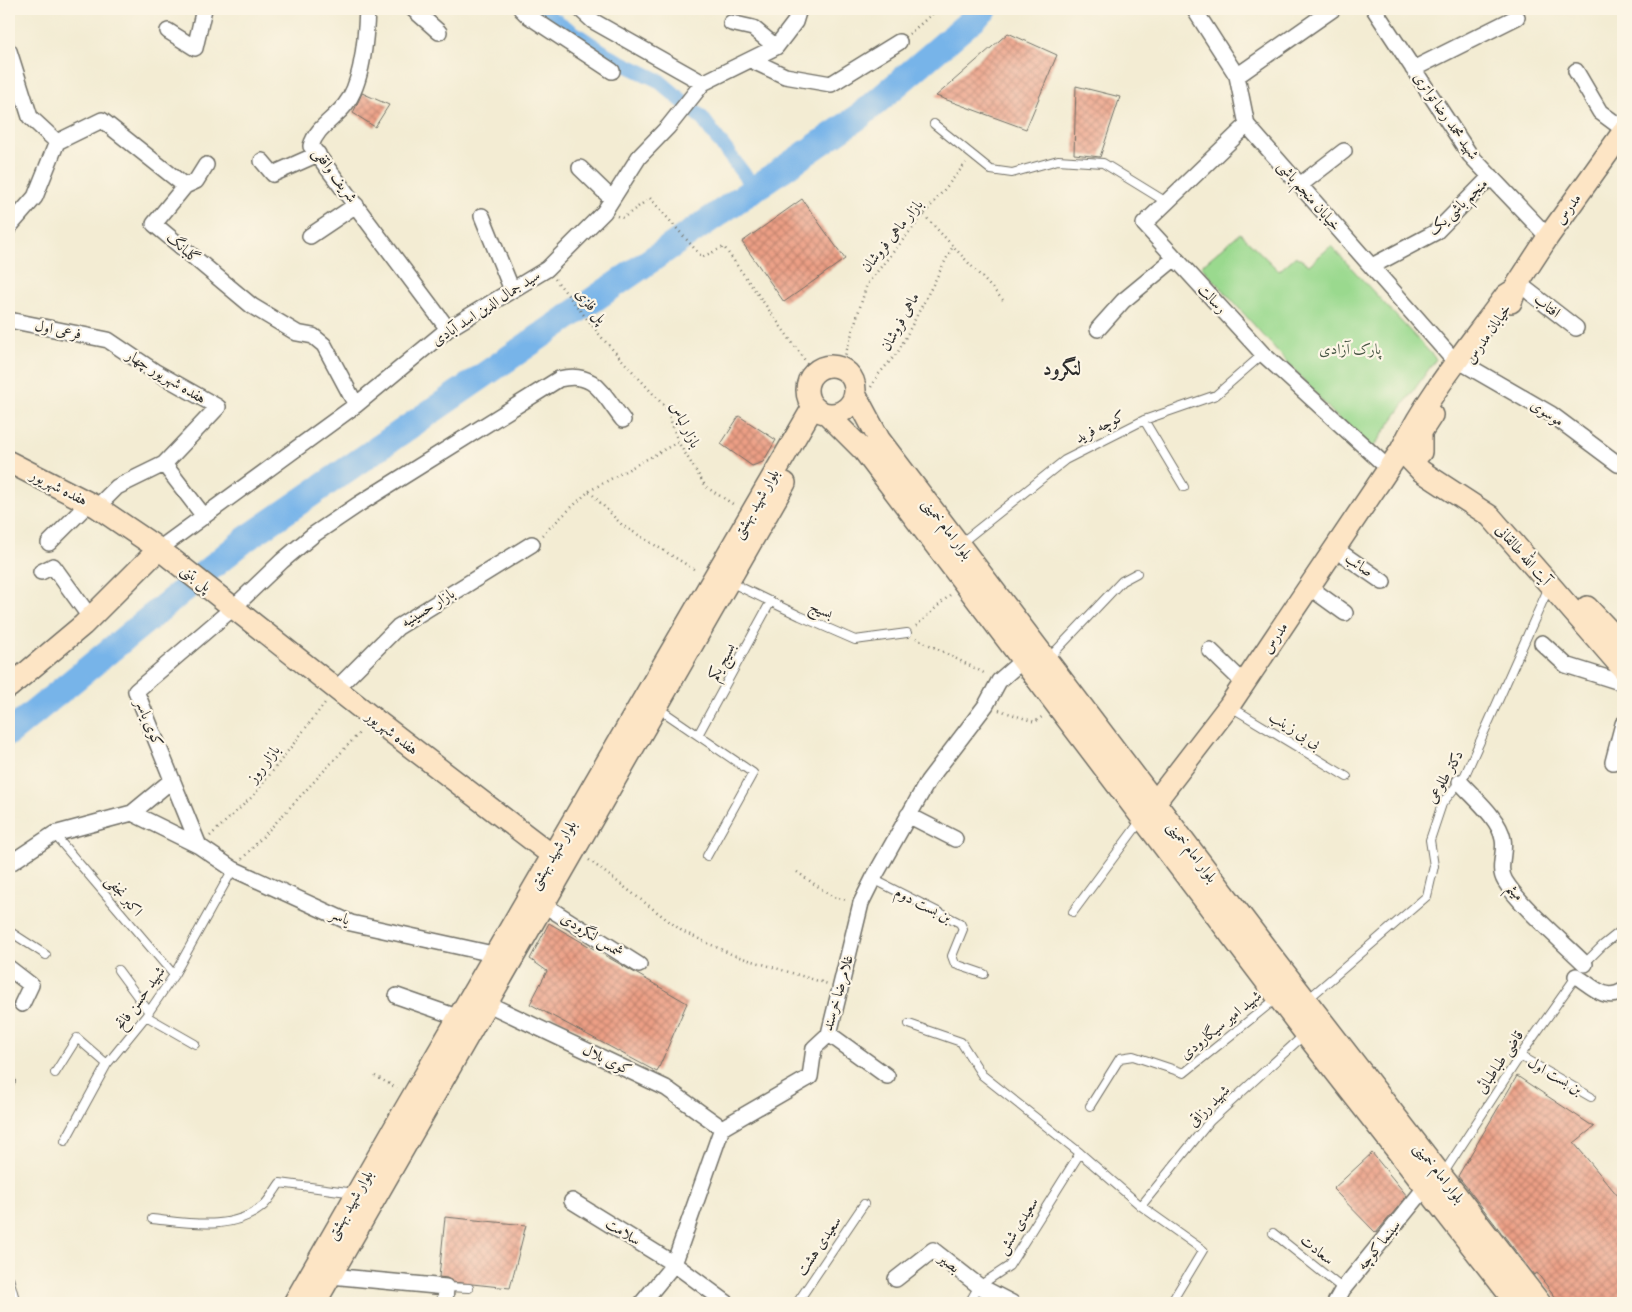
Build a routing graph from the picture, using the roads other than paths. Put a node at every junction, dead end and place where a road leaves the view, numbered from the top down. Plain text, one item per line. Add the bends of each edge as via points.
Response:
1 (204, 9) edge
2 (368, 9) edge
3 (414, 9) edge
4 (521, 9) edge
5 (580, 9) edge
6 (799, 9) edge
7 (1194, 9) edge
8 (1333, 9) edge
9 (1374, 9) edge
10 (1517, 17) dead end
11 (731, 24) dead end
12 (168, 31) dead end
13 (438, 32) dead end
14 (899, 42) road end
15 (776, 47) junction
16 (751, 60) junction
17 (10, 61) edge
18 (1413, 69) junction
19 (612, 71) dead end
20 (1576, 71) dead end
21 (1237, 76) junction
22 (703, 82) junction
23 (934, 124) dead end
24 (1247, 125) junction
25 (1623, 131) edge
26 (56, 142) junction
27 (1344, 151) dead end
28 (318, 154) junction
29 (262, 161) dead end
30 (206, 165) dead end
31 (580, 168) dead end
32 (1491, 176) junction
33 (1300, 185) junction
34 (185, 186) junction
35 (612, 198) junction
36 (1168, 203) junction
37 (356, 205) junction
38 (482, 216) dead end
39 (9, 227) edge
40 (310, 236) dead end
41 (1548, 237) junction
42 (1175, 258) junction
43 (1372, 266) junction
44 (1518, 286) junction
45 (512, 290) junction
46 (9, 320) edge
47 (1576, 328) dead end
48 (448, 329) junction
49 (1098, 330) dead end
50 (108, 340) joint
51 (1263, 354) junction
52 (1461, 365) junction
53 (858, 399) junction
54 (356, 405) junction
55 (821, 411) junction
56 (623, 420) dead end
57 (1144, 420) junction
58 (1410, 453) junction
59 (1623, 461) edge
60 (164, 464) junction
61 (11, 466) edge
62 (1388, 468) junction
63 (1184, 487) dead end
64 (93, 505) junction
65 (203, 515) junction
66 (49, 543) dead end
67 (532, 544) road end
68 (959, 544) junction
69 (1334, 548) junction
70 (159, 549) junction
71 (41, 572) dead end
72 (1138, 573) dead end
73 (721, 581) junction
74 (1383, 582) dead end
75 (1550, 585) junction
76 (1309, 587) junction
77 (771, 601) junction
78 (233, 608) junction
79 (1345, 613) dead end
80 (90, 616) junction
81 (907, 633) road end
82 (1542, 643) dead end
83 (1623, 644) edge
84 (1210, 650) dead end
85 (1023, 660) junction
86 (1047, 660) junction
87 (1623, 669) edge
88 (1623, 683) edge
89 (1244, 684) junction
90 (9, 687) edge
91 (337, 688) junction
92 (1229, 706) junction
93 (658, 708) junction
94 (1623, 724) edge
95 (698, 735) junction
96 (1613, 762) dead end
97 (1347, 777) dead end
98 (172, 780) junction
99 (1460, 782) junction
100 (1150, 811) junction
101 (132, 812) junction
102 (908, 815) junction
103 (54, 834) junction
104 (955, 839) dead end
105 (199, 846) junction
106 (575, 851) junction
107 (553, 856) junction
108 (707, 856) dead end
109 (9, 864) edge
110 (233, 869) junction
111 (873, 879) junction
112 (544, 905) junction
113 (1073, 912) dead end
114 (1623, 929) edge
115 (9, 936) edge
116 (493, 954) junction
117 (46, 955) dead end
118 (639, 965) dead end
119 (9, 968) edge
120 (118, 970) dead end
121 (1580, 970) junction
122 (984, 974) dead end
123 (174, 976) junction
124 (1623, 991) edge
125 (397, 996) dead end
126 (1279, 996) junction
127 (1306, 1001) junction
128 (486, 1003) junction
129 (22, 1004) dead end
130 (148, 1014) junction
131 (457, 1016) junction
132 (909, 1024) dead end
133 (1305, 1033) junction
134 (829, 1034) junction
135 (195, 1044) dead end
136 (1520, 1056) junction
137 (107, 1064) junction
138 (55, 1073) dead end
139 (887, 1076) dead end
140 (1591, 1097) dead end
141 (1090, 1106) dead end
142 (722, 1128) junction
143 (65, 1141) dead end
144 (1080, 1153) junction
145 (1433, 1182) junction
146 (357, 1193) junction
147 (572, 1201) dead end
148 (864, 1204) dead end
149 (1140, 1206) junction
150 (152, 1219) dead end
151 (1273, 1233) dead end
152 (674, 1264) junction
153 (331, 1276) junction
154 (9, 1278) edge
155 (896, 1279) dead end
156 (978, 1286) junction
157 (446, 1287) junction
158 (470, 1288) dead end
159 (1343, 1289) junction
160 (16, 1303) edge
161 (294, 1303) edge
162 (316, 1303) edge
163 (445, 1303) edge
164 (642, 1303) edge
165 (727, 1303) edge
166 (797, 1303) edge
167 (969, 1303) edge
168 (1012, 1303) edge
169 (1171, 1303) edge
170 (1335, 1303) edge
171 (1516, 1303) edge
172 (1540, 1303) edge

1 - 12 street via 195,48
2 - 28 street, شریف واقفی via 366,42 353,92 345,105 314,135 311,146
3 - 13 street
4 - 19 street
5 - 22 street via 593,21
6 - 15 street via 795,22
7 - 21 street, خیابان منجم باشی
8 - 21 street
9 - 18 street, شهید محمد رضا تواتری
10 - 18 street
11 - 15 street via 753,28
14 - 16 street via 831,84 786,76
15 - 16 street
16 - 22 street
17 - 26 street via 30,117
18 - 32 street, شهید محمد رضا تواتری via 1470,155
20 - 25 street via 1600,112
21 - 24 street, خیابان منجم باشی
22 - 35 street, سید جمال الدین اسد آبادی via 668,127 639,156
23 - 36 lane via 991,170 1012,173 1058,160 1103,163
24 - 33 street, خیابان منجم باشی
24 - 36 street, رسالت
25 - 41 main road, مدرس
26 - 34 street via 102,120
26 - 39 street via 35,197
27 - 33 street
28 - 29 street via 273,174
28 - 37 street, شریف واقفی
30 - 34 street via 196,181
31 - 35 street
32 - 41 street, شهید محمد رضا تواتری
32 - 43 street, منجم باشی یک via 1436,232
33 - 43 street, خیابان منجم باشی
34 - 54 street, گلبانگ via 154,224 252,306 297,332 313,336 324,345
35 - 45 street, سید جمال الدین اسد آبادی via 604,212 547,269
36 - 42 street, رسالت via 1144,224
37 - 40 street
37 - 48 street, شریف واقفی
38 - 45 street
41 - 44 main road, مدرس
42 - 49 street via 1123,301
42 - 51 street, رسالت
43 - 52 street, خیابان منجم باشی
44 - 47 street, افتاب
44 - 52 main road, خیابان مدرس via 1512,301
45 - 48 street, سید جمال الدین اسد آبادی
46 - 50 street, فرعی اول
48 - 54 street, سید جمال الدین اسد آبادی
50 - 60 street, هفده شهریور چهار via 154,371 218,407
51 - 57 lane, کوچه فرید via 1216,395
51 - 62 street, رسالت
52 - 58 main road, خیابان مدرس
52 - 59 street, موسوی via 1551,414 1618,464
53 - 55 main road via 836,414
53 - 55 main road via 852,379 841,369 827,367 814,373 807,386 807,393
53 - 68 main road, بلوار امام خمینی via 879,440
54 - 65 street, سید جمال الدین اسد آبادی
55 - 73 main road, بلوار شهید بهشتی
55 - 73 main road, بلوار شهید بهشتی via 750,514
55 - 85 main road, بلوار امام خمینی via 864,451
56 - 78 street via 588,378 573,375 559,379 313,535
57 - 63 lane
57 - 68 lane, کوچه فرید via 1065,460
58 - 62 main road, خیابان مدرس
58 - 75 main road, آیت الله طالقانی via 1421,471 1490,516
58 - 83 main road, آیت الله طالقانی via 1499,507
60 - 64 street, هفده شهریور چهار via 117,487
60 - 65 street
61 - 64 main road, هفده شهریور
62 - 69 main road, مدرس
64 - 66 street, هفده شهریور چهار
64 - 70 main road, هفده شهریور
65 - 70 street, سید جمال الدین اسد آبادی
67 - 91 street, بازار حسینیه via 398,627
68 - 86 main road, بلوار امام خمینی
69 - 74 street, صائب
69 - 76 main road, مدرس
70 - 78 main road, پل بتنی
70 - 80 main road
71 - 80 street via 53,566
72 - 86 lane via 1122,581
73 - 77 lane, بسیج
73 - 93 main road, بلوار شهید بهشتی
73 - 107 main road, بلوار شهید بهشتی
75 - 87 main road, آیت الله طالقانی
75 - 99 lane, دکتر طلوعی
76 - 79 street
76 - 89 main road, مدرس
77 - 81 lane, بسیج via 855,640
77 - 95 lane, بسیج یکم
78 - 91 main road, هفده شهریور
78 - 98 street, کوی یاسر via 136,691
80 - 90 main road
82 - 88 street via 1566,665
84 - 89 street
85 - 100 main road, بلوار امام خمینی
85 - 102 street, غلامرضا خرسند via 998,681 986,705 928,780
86 - 100 main road, بلوار امام خمینی
89 - 92 main road, مدرس
91 - 107 main road, هفده شهریور
92 - 97 lane, بی بی زینب
92 - 100 main road, مدرس
93 - 95 lane
93 - 106 main road, بلوار شهید بهشتی
94 - 96 street
95 - 108 lane via 753,773
98 - 101 street
98 - 105 street, کوی یاسر
99 - 121 street, میثم via 1494,821 1504,840 1501,861 1504,880
99 - 127 lane, دکتر طلوعی via 1442,804 1430,840 1434,866 1427,896
100 - 113 lane
100 - 126 main road, بلوار امام خمینی
100 - 127 main road, بلوار امام خمینی
101 - 103 street
101 - 105 street, یاسر
102 - 104 street
102 - 111 street, غلامرضا خرسند
103 - 109 street
103 - 123 lane, اکبر نجفی
105 - 110 street, یاسر
106 - 107 main road
106 - 112 main road, بلوار شهید بهشتی
107 - 116 main road, بلوار شهید بهشتی
110 - 116 street, یاسر via 351,923
110 - 123 lane, شهید حسن فاتح
111 - 122 lane, بن بست دوم via 960,923 963,929 953,960 955,964
111 - 134 street, غلامرضا خرسند via 861,903
112 - 118 street, شمس لنگرودی
112 - 128 main road, بلوار شهید بهشتی
114 - 121 lane, قاضی طباطبائی via 1603,944
115 - 117 lane via 12,933
116 - 131 main road, بلوار شهید بهشتی
119 - 129 street via 31,985
120 - 130 lane
121 - 124 street, میثم via 1606,996
121 - 136 lane, قاضی طباطبائی
123 - 130 lane, شهید حسن فاتح
125 - 131 street
126 - 133 main road, بلوار امام خمینی
126 - 141 lane, شهید امیر سیگارودی via 1184,1073 1133,1056 1120,1058
127 - 145 main road, بلوار امام خمینی
128 - 142 street, کوی بلال via 666,1088
128 - 153 main road, بلوار شهید بهشتی
130 - 135 lane
130 - 137 lane, شهید حسن فاتح
131 - 146 main road, بلوار شهید بهشتی
132 - 144 lane via 960,1042 982,1076
133 - 145 main road, بلوار امام خمینی
133 - 149 lane, شهید رزاقی via 1210,1121
134 - 139 street
134 - 142 street, غلامرضا خرسند via 814,1048 810,1077
136 - 140 lane, بن بست اول
136 - 145 lane, قاضی طباطبائی
137 - 138 lane via 77,1038
137 - 143 lane, شهید حسن فاتح
142 - 152 street
144 - 149 lane
144 - 156 lane, سعیدی شش via 1009,1266
145 - 159 street, سینما کوچه
145 - 171 main road, بلوار امام خمینی
145 - 172 main road, بلوار امام خمینی
146 - 150 lane via 280,1183 264,1204 245,1218 200,1224
146 - 161 main road, بلوار شهید بهشتی
147 - 152 street, سلامت
148 - 166 lane, سعیدی هشت
149 - 169 lane via 1203,1250
151 - 159 lane, سعادت
152 - 164 street
152 - 165 street, سلامت
153 - 157 street
153 - 162 main road, بلوار شهید بهشتی
154 - 160 lane
155 - 156 street, بصیر via 933,1250
156 - 167 lane, سعیدی شش
156 - 168 street
157 - 158 lane
157 - 163 street
159 - 170 street, سینما کوچه

